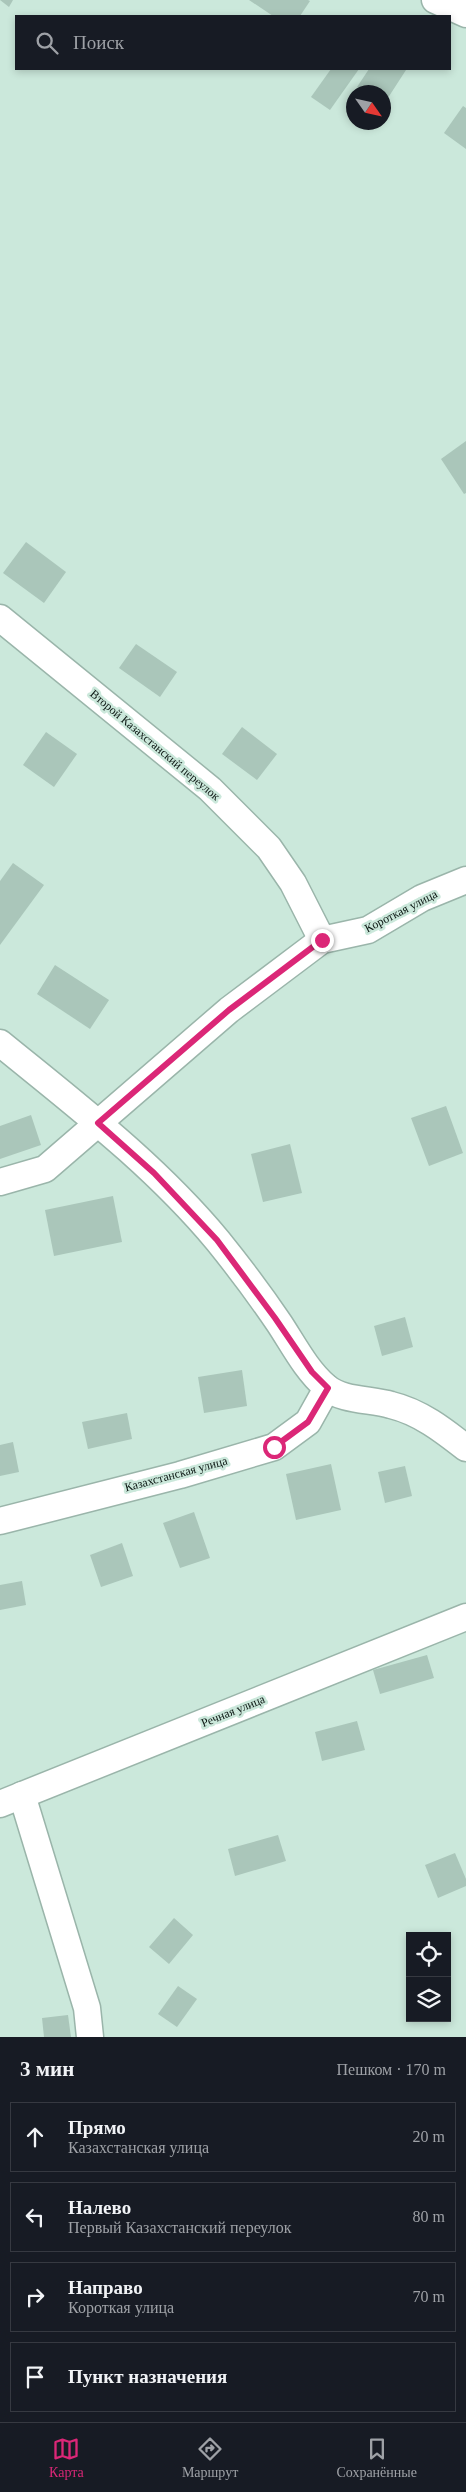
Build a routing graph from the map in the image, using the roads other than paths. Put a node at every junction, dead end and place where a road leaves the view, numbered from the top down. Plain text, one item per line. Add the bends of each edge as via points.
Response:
1 (435, 0) edge
2 (466, 14) edge
3 (0, 618) edge
4 (466, 880) edge
5 (322, 940) junction
6 (0, 1042) edge
7 (98, 1123) junction
8 (0, 1182) edge
9 (328, 1388) junction
10 (466, 1448) edge
11 (0, 1521) edge
12 (466, 1617) edge
13 (11, 1799) edge
14 (90, 2037) edge

1 - 2 street
3 - 5 street, Второй Казахстанский переулок via 210,789 270,848 293,883
4 - 5 street, Короткая улица via 422,898 368,930
5 - 7 street, Короткая улица via 229,1010
6 - 7 street
7 - 8 street, Короткая улица via 45,1169
7 - 9 street via 154,1173 217,1240 312,1372
9 - 10 street via 348,1396 392,1405 424,1418
9 - 11 street, Казахстанская улица via 308,1422 274,1447 180,1475
12 - 13 street, Речная улица
13 - 14 street via 87,2008

